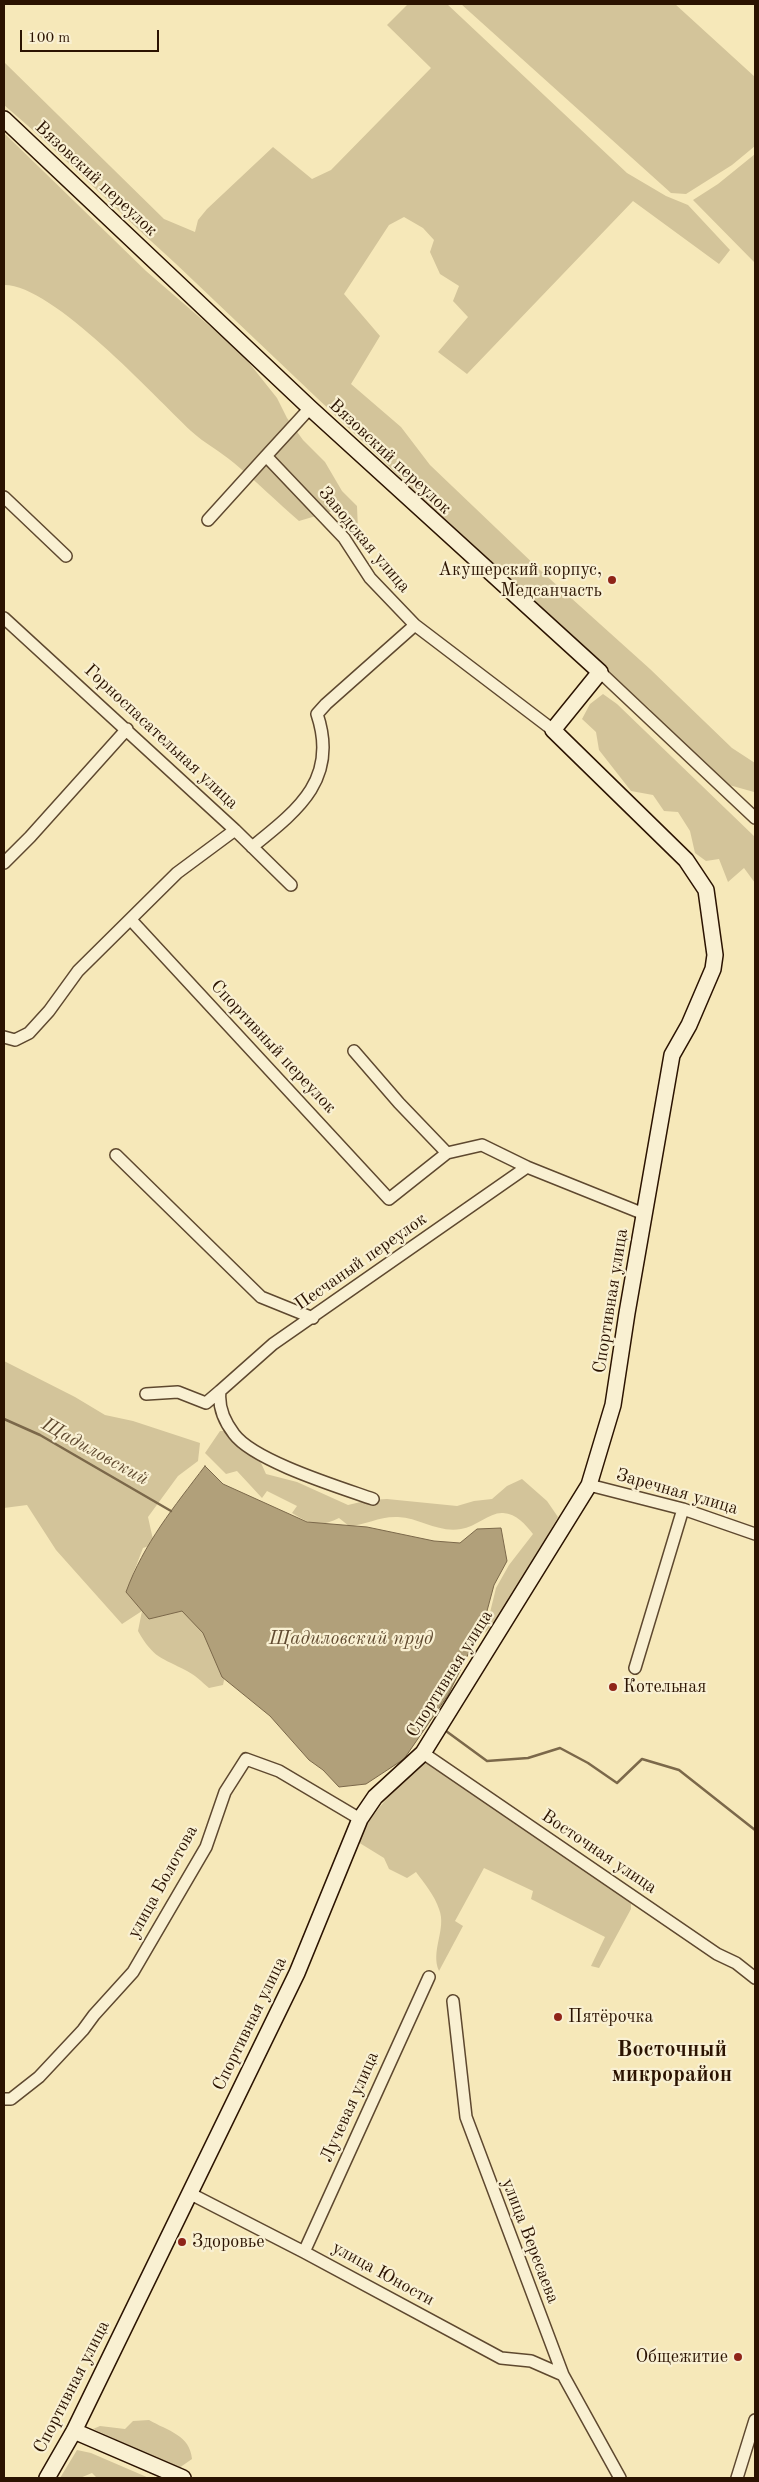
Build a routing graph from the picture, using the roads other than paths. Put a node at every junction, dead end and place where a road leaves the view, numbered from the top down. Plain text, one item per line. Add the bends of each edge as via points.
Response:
1 (4, 118) edge
2 (310, 408) junction
3 (266, 456) junction
4 (4, 497) edge
5 (208, 520) dead end
6 (66, 556) dead end
7 (4, 618) edge
8 (415, 625) junction
9 (600, 672) junction
10 (127, 729) junction
11 (553, 730) junction
12 (755, 818) edge
13 (235, 830) junction
14 (252, 846) junction
15 (4, 863) edge
16 (291, 885) dead end
17 (131, 920) junction
18 (4, 1037) edge
19 (354, 1051) dead end
20 (447, 1152) junction
21 (116, 1155) dead end
22 (527, 1167) junction
23 (644, 1214) junction
24 (313, 1318) junction
25 (220, 1391) junction
26 (146, 1394) dead end
27 (589, 1485) junction
28 (373, 1499) dead end
29 (682, 1509) junction
30 (755, 1534) edge
31 (635, 1668) dead end
32 (423, 1753) junction
33 (360, 1819) junction
34 (428, 1977) dead end
35 (755, 1978) edge
36 (454, 2001) dead end
37 (4, 2099) edge
38 (189, 2193) junction
39 (304, 2252) junction
40 (563, 2375) junction
41 (755, 2420) edge
42 (74, 2431) junction
43 (47, 2478) edge
44 (183, 2478) edge
45 (620, 2478) edge
46 (737, 2478) edge

1 - 2 street, Вязовский переулок
2 - 3 street
2 - 9 street, Вязовский переулок
3 - 5 street
3 - 8 street, Заводская улица via 344,538 370,578
4 - 6 street
7 - 10 street, Горноспасательная улица
8 - 11 street, Заводская улица
8 - 14 street via 318,714 324,733 325,755 318,778 305,801
9 - 11 street
9 - 12 street, Вязовский переулок
10 - 13 street, Горноспасательная улица
10 - 15 street
11 - 23 street, Спортивная улица via 686,860 706,890 715,954 713,969 672,1055
13 - 14 street, Горноспасательная улица
13 - 17 street via 177,873
14 - 16 street, Горноспасательная улица
17 - 18 street via 78,971 29,1033 15,1040
17 - 20 street, Спортивный переулок via 389,1199
19 - 20 street
20 - 22 street via 482,1145
21 - 24 street via 261,1297
22 - 23 street
22 - 24 street, Песчаный переулок
23 - 27 street, Спортивная улица via 613,1405
24 - 25 street, Песчаный переулок via 272,1344
25 - 26 street, Песчаный переулок via 206,1403 178,1392
25 - 28 street via 220,1410 234,1435 254,1451
27 - 29 street, Заречная улица
27 - 32 street, Спортивная улица
29 - 30 street, Заречная улица
29 - 31 street
32 - 33 street, Спортивная улица via 375,1798
32 - 35 street, Восточная улица
33 - 37 street, улица Болотова via 279,1772 246,1759 225,1792 206,1847 133,1972 39,2077 11,2099
33 - 38 street, Спортивная улица via 297,1973
34 - 39 street, Лучевая улица
36 - 40 street, улица Вересаева via 466,2117
38 - 39 street, улица Юности
38 - 42 street, Спортивная улица
39 - 40 street, улица Юности via 501,2358 531,2361
40 - 45 street, улица Вересаева
41 - 46 street
42 - 43 street, Спортивная улица
42 - 44 street

